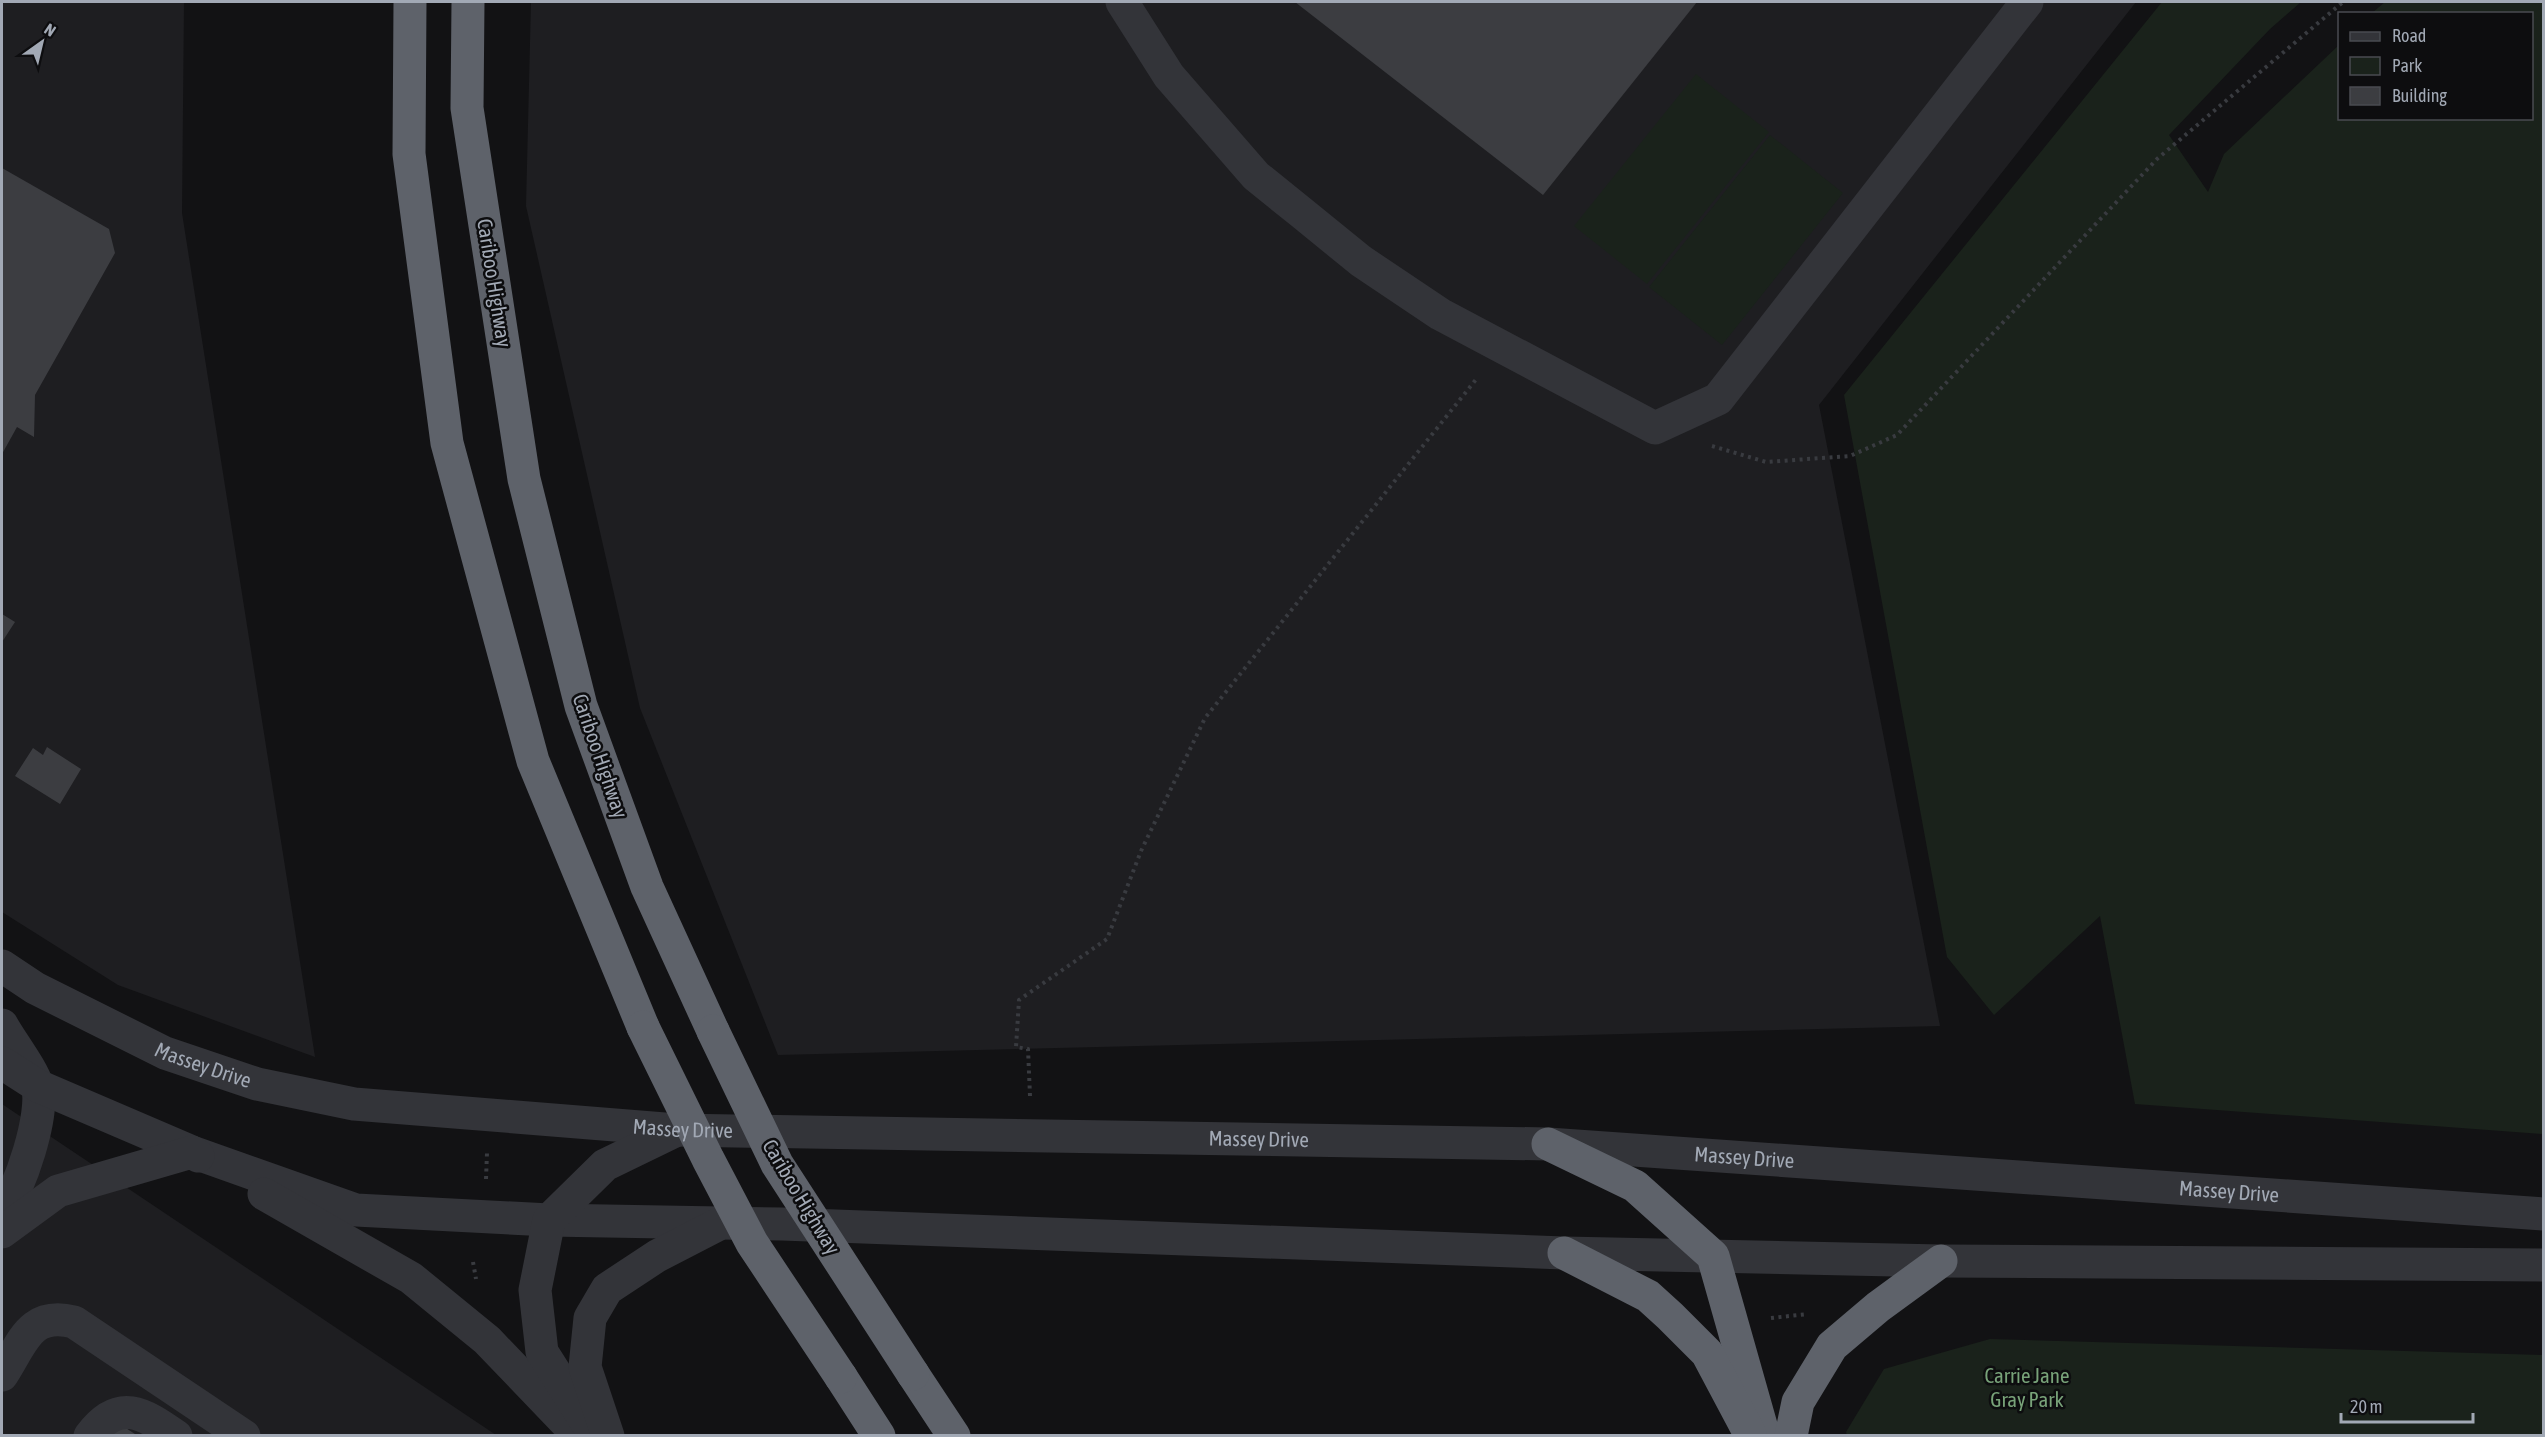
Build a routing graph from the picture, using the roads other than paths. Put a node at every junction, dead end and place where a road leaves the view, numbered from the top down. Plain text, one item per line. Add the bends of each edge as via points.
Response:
1 (410, 2) edge
2 (468, 2) edge
3 (1122, 2) edge
4 (2027, 2) edge
5 (2, 966) edge
6 (2, 1025) edge
7 (2, 1063) edge
8 (38, 1086) junction
9 (677, 1130) junction
10 (1548, 1143) junction
11 (192, 1152) junction
12 (2, 1213) edge
13 (2544, 1214) edge
14 (549, 1220) junction
15 (720, 1224) junction
16 (2, 1232) edge
17 (1564, 1252) junction
18 (1713, 1256) junction
19 (1941, 1261) junction
20 (2544, 1265) edge
21 (2, 1376) edge
22 (90, 1436) edge
23 (176, 1436) edge
24 (244, 1436) edge
25 (579, 1436) edge
26 (595, 1436) edge
27 (608, 1436) edge
28 (879, 1436) edge
29 (954, 1436) edge
30 (1750, 1436) edge
31 (1764, 1436) edge
32 (1791, 1436) edge

1 - 28 highway, bridge via 409,154 447,443 533,761 643,1027 708,1159 752,1243
2 - 29 highway, Cariboo Highway, bridge via 467,108 524,479 581,706 647,887 777,1164
3 - 4 street via 1169,76 1256,176 1361,261 1440,314 1655,428 1718,399
5 - 9 street, Massey Drive via 35,988 165,1053 257,1084 354,1104
6 - 8 street
7 - 8 street
8 - 11 street
8 - 12 street via 38,1118 26,1163
9 - 10 street, Massey Drive
9 - 14 street via 605,1165
10 - 13 street, Massey Drive
10 - 18 highway via 1635,1186
11 - 14 street via 356,1210
11 - 16 street via 58,1191
11 - 25 street via 411,1278 487,1340
14 - 15 street
14 - 26 street via 535,1290 542,1352
15 - 17 street
15 - 27 street via 657,1256 607,1289 590,1318 585,1367
17 - 18 street
17 - 30 highway via 1648,1296 1670,1316 1707,1353
18 - 19 street
18 - 31 highway
19 - 20 street
19 - 32 highway via 1832,1346 1798,1402
21 - 24 street via 33,1327 57,1318 74,1322
22 - 23 street via 108,1417 138,1412

